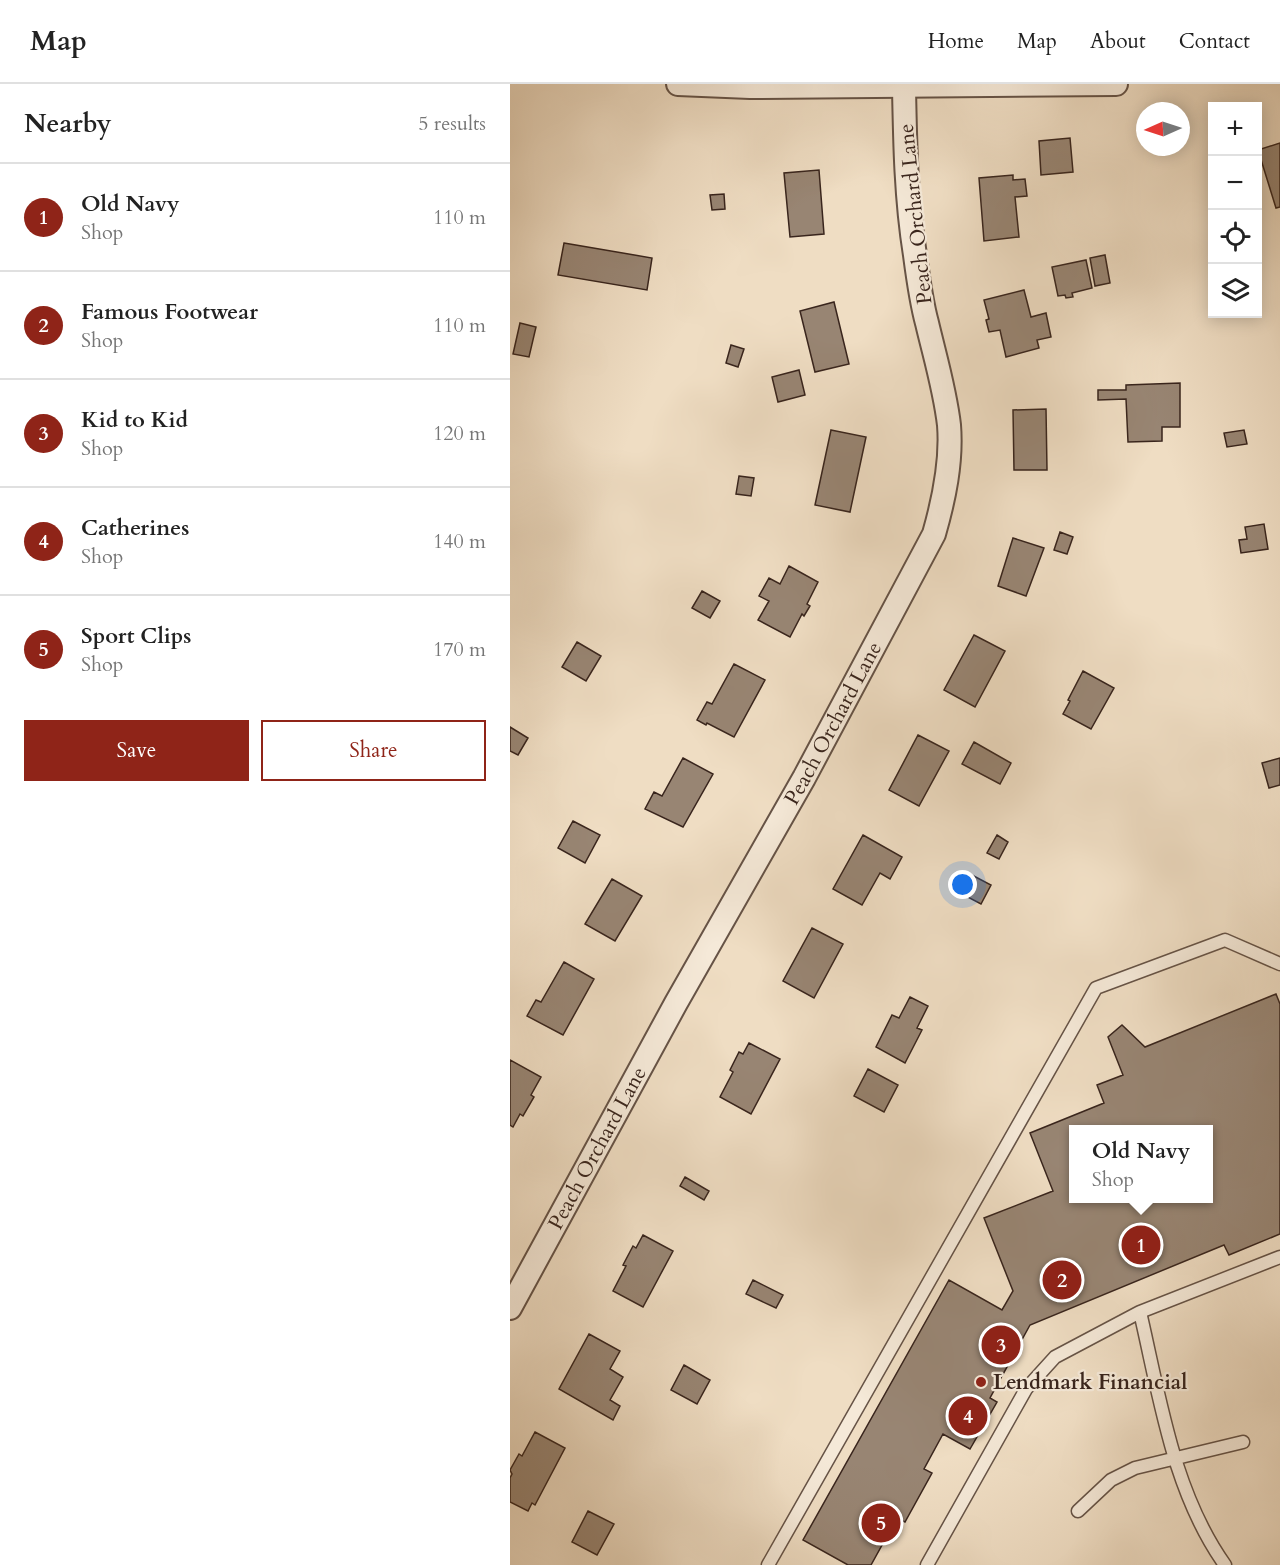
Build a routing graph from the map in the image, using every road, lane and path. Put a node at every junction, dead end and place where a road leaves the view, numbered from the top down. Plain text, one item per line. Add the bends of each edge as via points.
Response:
1 (678, 84) edge
2 (1116, 84) edge
3 (904, 87) junction
4 (1280, 964) edge
5 (1280, 1257) edge
6 (510, 1308) edge
7 (1140, 1312) junction
8 (1243, 1442) dead end
9 (1174, 1457) junction
10 (1078, 1511) dead end
11 (768, 1565) edge
12 (927, 1565) edge
13 (1225, 1565) edge

1 - 3 street
2 - 3 street
3 - 6 street, Peach Orchard Lane via 905,157 914,254 926,321 944,387 949,428 948,469 934,534 804,778
4 - 11 lane via 1225,940 1096,988
5 - 7 lane
7 - 9 lane
7 - 12 lane via 1055,1357 1026,1389
8 - 9 lane
9 - 10 lane via 1135,1468 1111,1480
9 - 13 lane via 1195,1512

